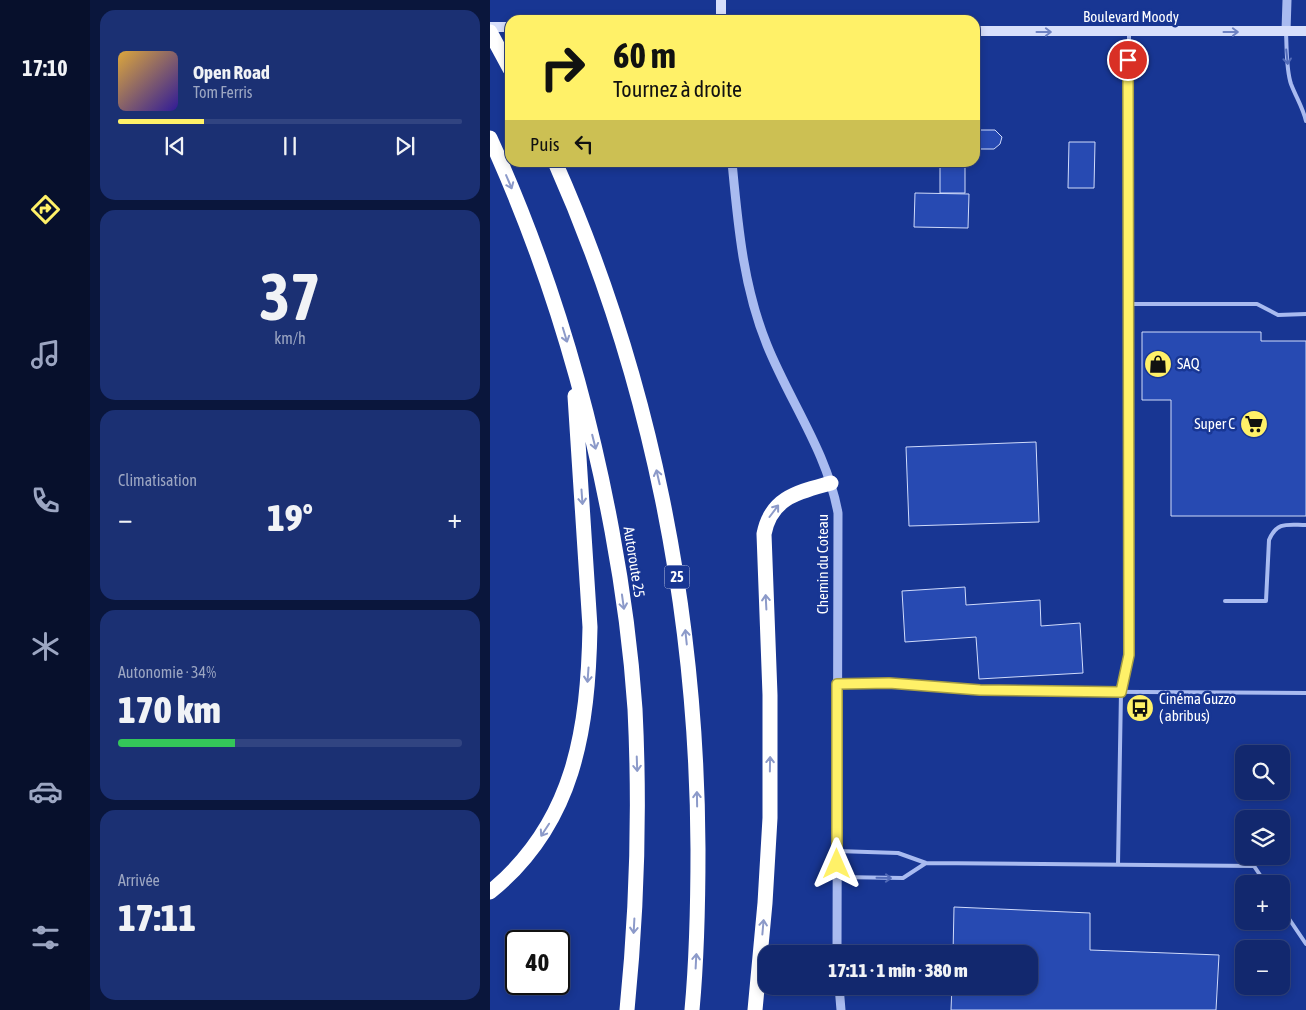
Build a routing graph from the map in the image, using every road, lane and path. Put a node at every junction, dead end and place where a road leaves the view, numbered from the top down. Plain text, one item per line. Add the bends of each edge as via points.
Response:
1 (721, 0) edge
2 (1287, 0) edge
3 (721, 15) edge
4 (490, 27) edge
5 (505, 28) edge
6 (980, 31) edge
7 (1286, 31) junction
8 (1306, 31) edge
9 (490, 32) edge
10 (1129, 32) junction
11 (505, 60) edge
12 (1305, 110) edge
13 (1306, 121) edge
14 (490, 138) edge
15 (557, 167) edge
16 (732, 167) edge
17 (1130, 304) junction
18 (1306, 314) edge
19 (573, 361) junction
20 (831, 483) junction
21 (1306, 525) edge
22 (1225, 601) dead end
23 (837, 684) junction
24 (1121, 692) junction
25 (1306, 693) edge
26 (837, 851) junction
27 (926, 863) junction
28 (1118, 864) junction
29 (1260, 875) edge
30 (837, 878) junction
31 (490, 892) edge
32 (1290, 920) edge
33 (1306, 944) edge
34 (837, 945) edge
35 (839, 995) edge
36 (627, 1010) edge
37 (692, 1010) edge
38 (754, 1010) edge
39 (840, 1010) edge

1 - 3 main road
2 - 7 street
4 - 5 main road
6 -> 10 main road, Boulevard Moody
7 - 8 main road, Boulevard Moody
10 -> 7 main road, Boulevard Moody
7 -> 12 lane via 1291,83
9 - 11 highway
10 - 17 lane
12 - 13 lane
14 -> 19 highway, Autoroute 25 via 535,248
37 -> 15 highway, 25 via 698,918 697,780 693,702 679,585 649,439 621,340
16 - 20 street, Chemin du Coteau via 740,243 753,303 775,363
17 - 18 lane via 1257,304 1278,314
17 - 24 lane via 1129,655
19 -> 31 highway via 590,627 584,717 574,765 557,810 519,865
19 -> 36 highway, Autoroute 25 via 599,463 615,547 635,708 638,846
20 - 23 street, Chemin du Coteau via 838,525
38 -> 20 highway via 765,911 770,818 770,695 764,534 769,517 784,500
21 - 22 lane via 1285,525 1272,533 1266,600
23 - 24 lane
23 - 26 street, Chemin du Coteau
24 - 25 lane
24 - 28 lane
26 - 27 lane via 898,852
26 - 30 street, Chemin du Coteau
27 - 28 lane
30 -> 27 lane via 903,878
28 - 29 lane via 1254,866
30 - 34 street, Chemin du Coteau
32 - 33 lane
35 - 39 street

